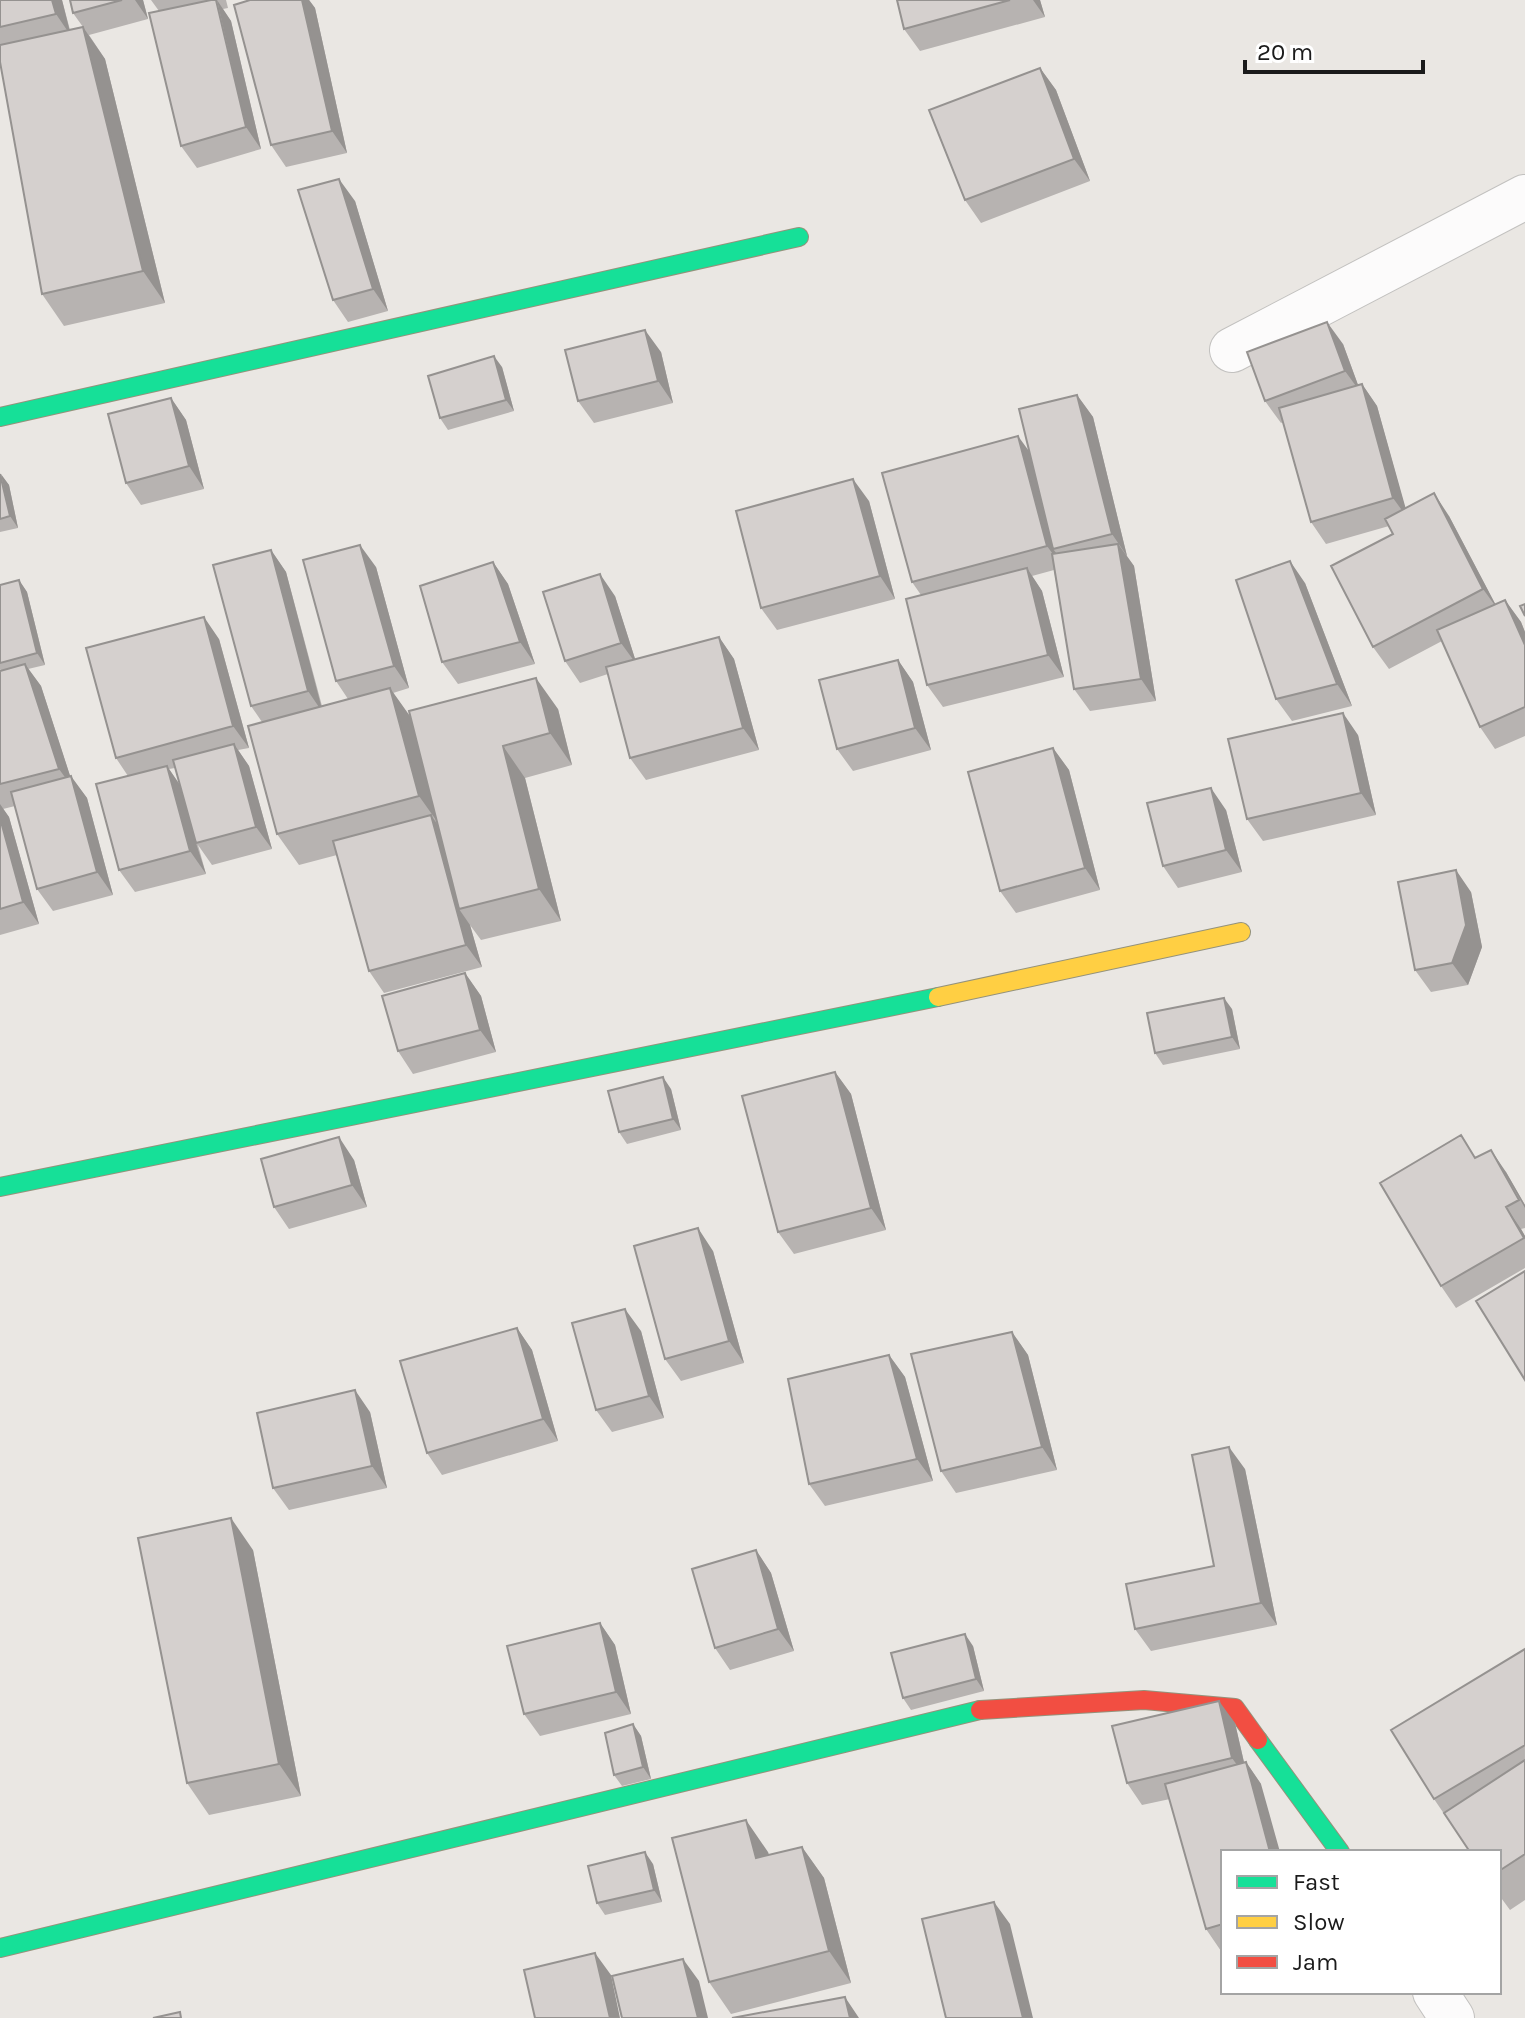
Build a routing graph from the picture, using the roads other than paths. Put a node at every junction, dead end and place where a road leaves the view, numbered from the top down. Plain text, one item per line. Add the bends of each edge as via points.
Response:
1 (1525, 197) edge
2 (799, 237) dead end
3 (1232, 350) dead end
4 (0, 417) edge
5 (1241, 932) dead end
6 (0, 1187) edge
7 (1339, 1850) edge
8 (0, 1948) edge
9 (1436, 1994) edge
10 (1452, 2018) edge

1 - 3 street
2 - 4 street
5 - 6 street via 1048,976 256,1131
7 - 8 street via 1235,1708 1144,1700 987,1708
9 - 10 street

